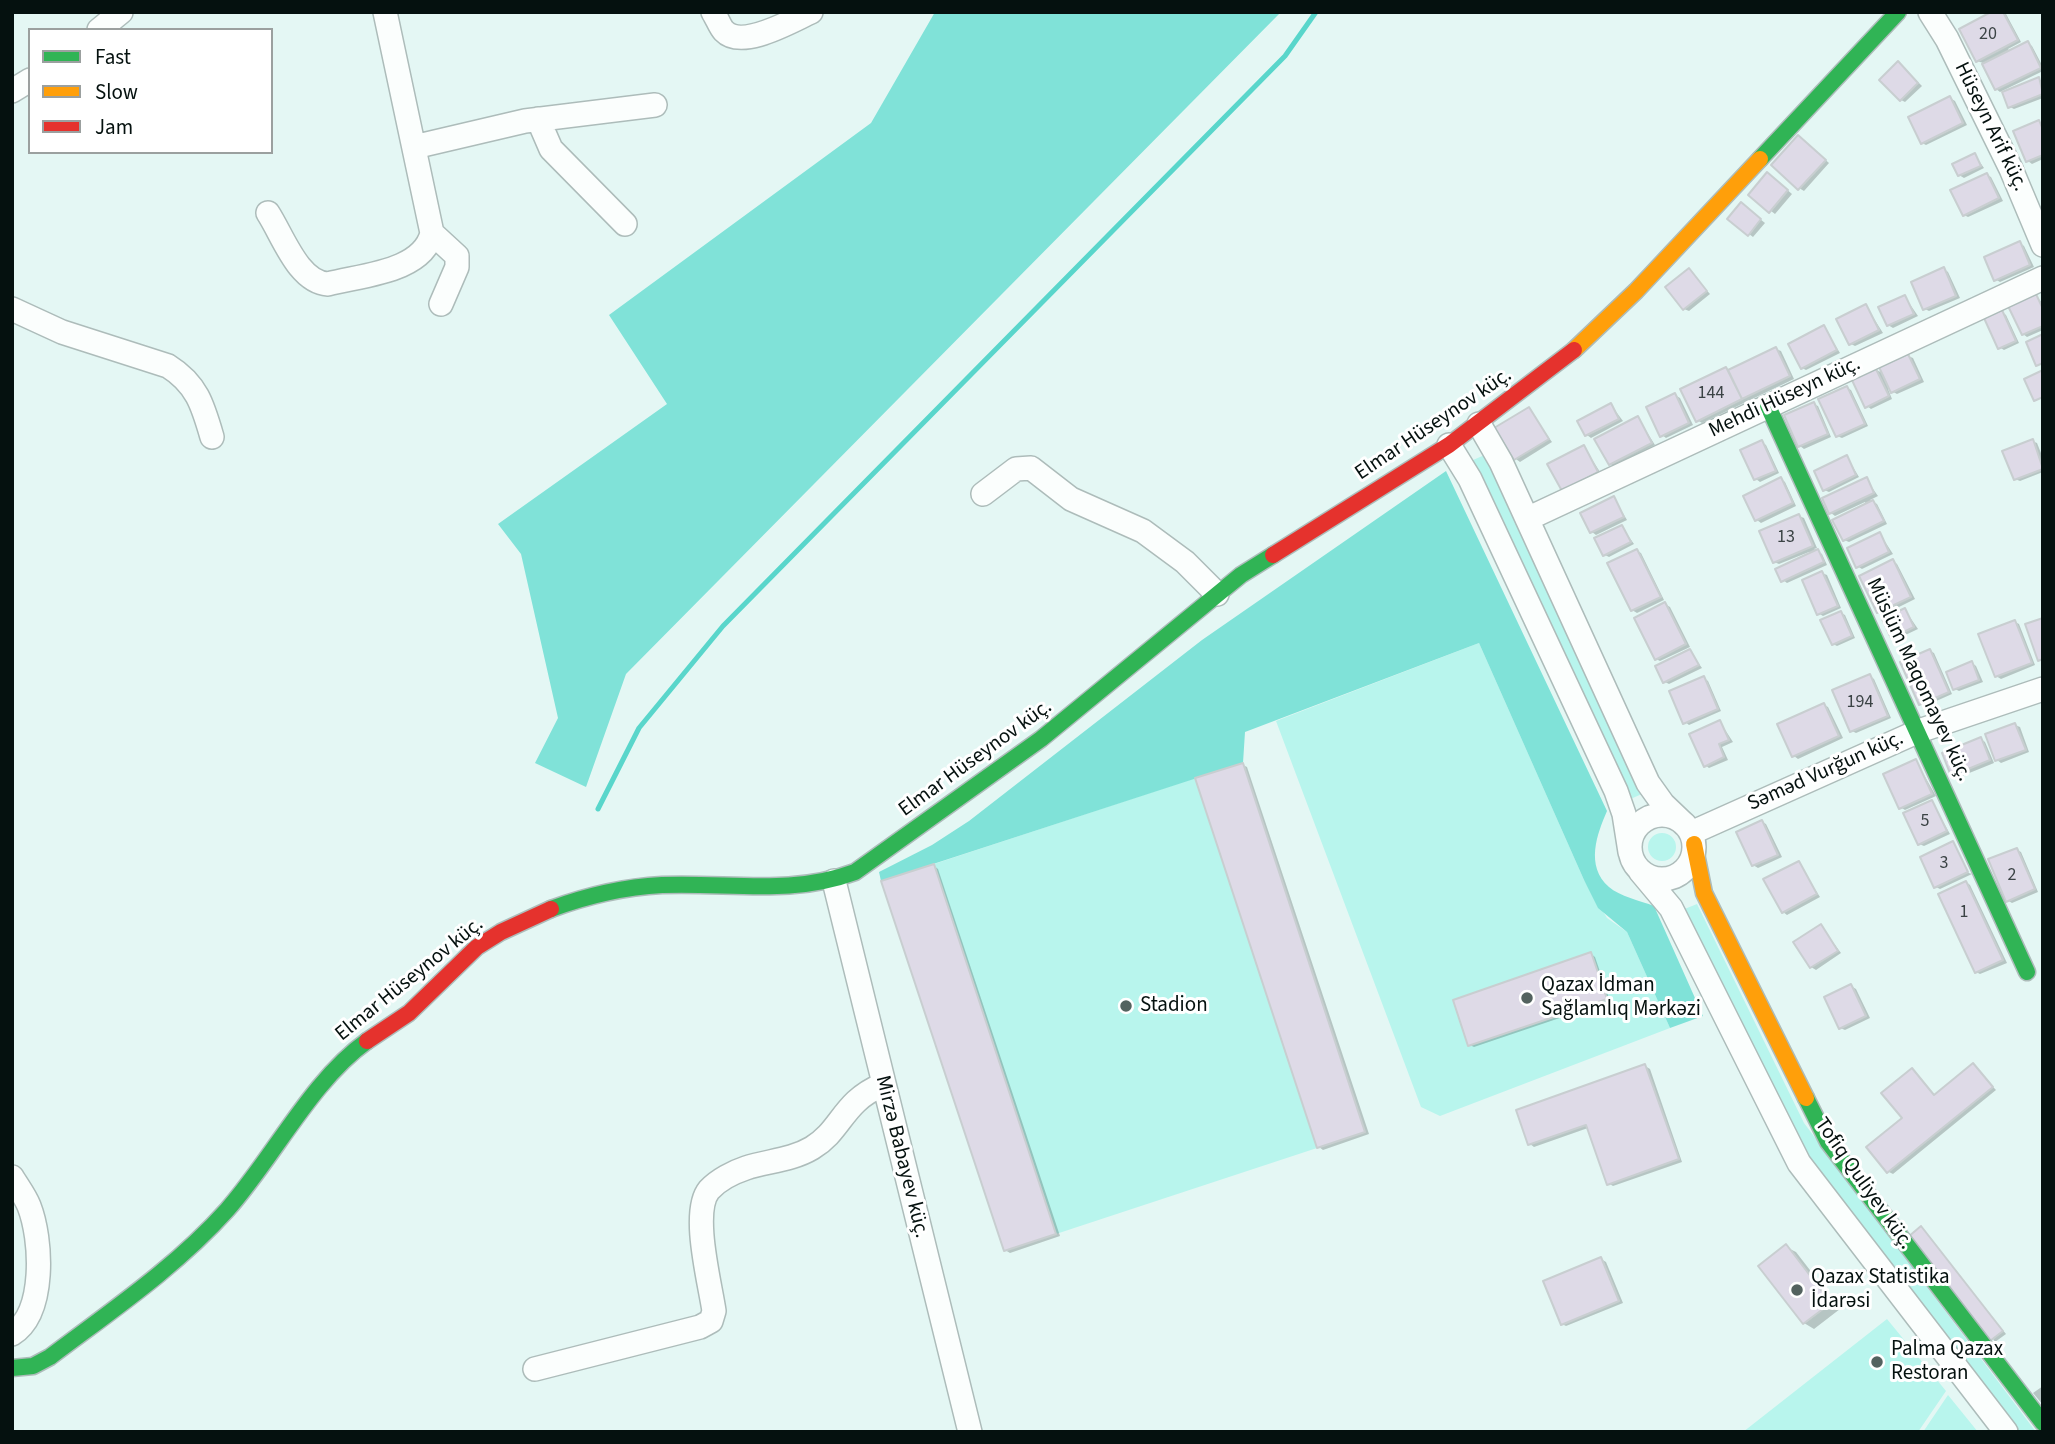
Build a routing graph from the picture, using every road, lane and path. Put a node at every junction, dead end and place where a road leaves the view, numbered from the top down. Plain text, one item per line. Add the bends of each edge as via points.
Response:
1 (121, 12) edge
2 (385, 12) edge
3 (713, 12) edge
4 (811, 12) edge
5 (1898, 12) edge
6 (1930, 12) edge
7 (101, 28) edge
8 (28, 81) edge
9 (12, 91) edge
10 (655, 106) dead end
11 (538, 119) junction
12 (414, 147) junction
13 (268, 213) dead end
14 (625, 224) dead end
15 (432, 233) junction
16 (2043, 245) edge
17 (2043, 278) edge
18 (441, 304) dead end
19 (12, 309) edge
20 (1768, 406) junction
21 (1479, 424) junction
22 (212, 437) dead end
23 (1449, 445) junction
24 (983, 494) dead end
25 (1527, 519) junction
26 (1217, 594) junction
27 (2043, 689) edge
28 (1919, 731) junction
29 (1690, 834) junction
30 (1635, 862) junction
31 (834, 881) junction
32 (2027, 972) dead end
33 (882, 1084) junction
34 (12, 1178) edge
35 (12, 1334) edge
36 (12, 1368) edge
37 (535, 1369) dead end
38 (2043, 1423) edge
39 (970, 1432) edge
40 (2006, 1432) edge

1 - 7 street
2 - 12 street
3 - 4 street via 724,32 737,39
5 - 21 street, Elmar Hüseynov küç. via 1636,291 1583,343
6 - 16 street, Hüseyn Arif küç. via 2011,169
8 - 9 street
10 - 11 street
11 - 12 street
11 - 14 street via 551,149
12 - 15 street
13 - 15 street via 306,275 317,283 328,284 419,257 429,247
15 - 18 street via 457,256
17 - 20 street, Mehdi Hüseyn küç.
19 - 22 street via 183,375 202,399
20 - 25 street, Mehdi Hüseyn küç.
20 - 28 street, Müslüm Maqomayev küç.
21 - 23 street, Elmar Hüseynov küç.
21 - 25 street
23 - 26 street, Elmar Hüseynov küç. via 1268,556
23 - 30 street via 1470,479 1616,791
24 - 26 street via 1016,469 1031,468 1071,499 1143,531 1185,562
25 - 29 street via 1648,783
26 - 31 street, Elmar Hüseynov küç. via 999,771 855,872
27 - 28 street, Səməd Vurğun küç.
28 - 29 street, Səməd Vurğun küç.
28 - 32 street, Müslüm Maqomayev küç.
29 - 30 street via 1689,865 1681,873 1660,879
29 - 30 street via 1667,816 1647,819 1633,833
29 - 38 street, Tofiq Quliyev küç. via 1704,894 1828,1142
30 - 40 street, Tofiq Quliyev küç. via 1671,908 1799,1163
31 - 33 street, Mirzə Babayev küç.
31 - 36 street, Elmar Hüseynov küç. via 623,888 560,905 500,932 456,964 416,1007 343,1062 237,1198 171,1262 50,1357 33,1366
33 - 37 street via 862,1093 813,1148 746,1168 709,1190 701,1224 714,1311 711,1321
33 - 39 street, Mirzə Babayev küç.
34 - 35 street via 29,1203 34,1221 38,1294 31,1315

